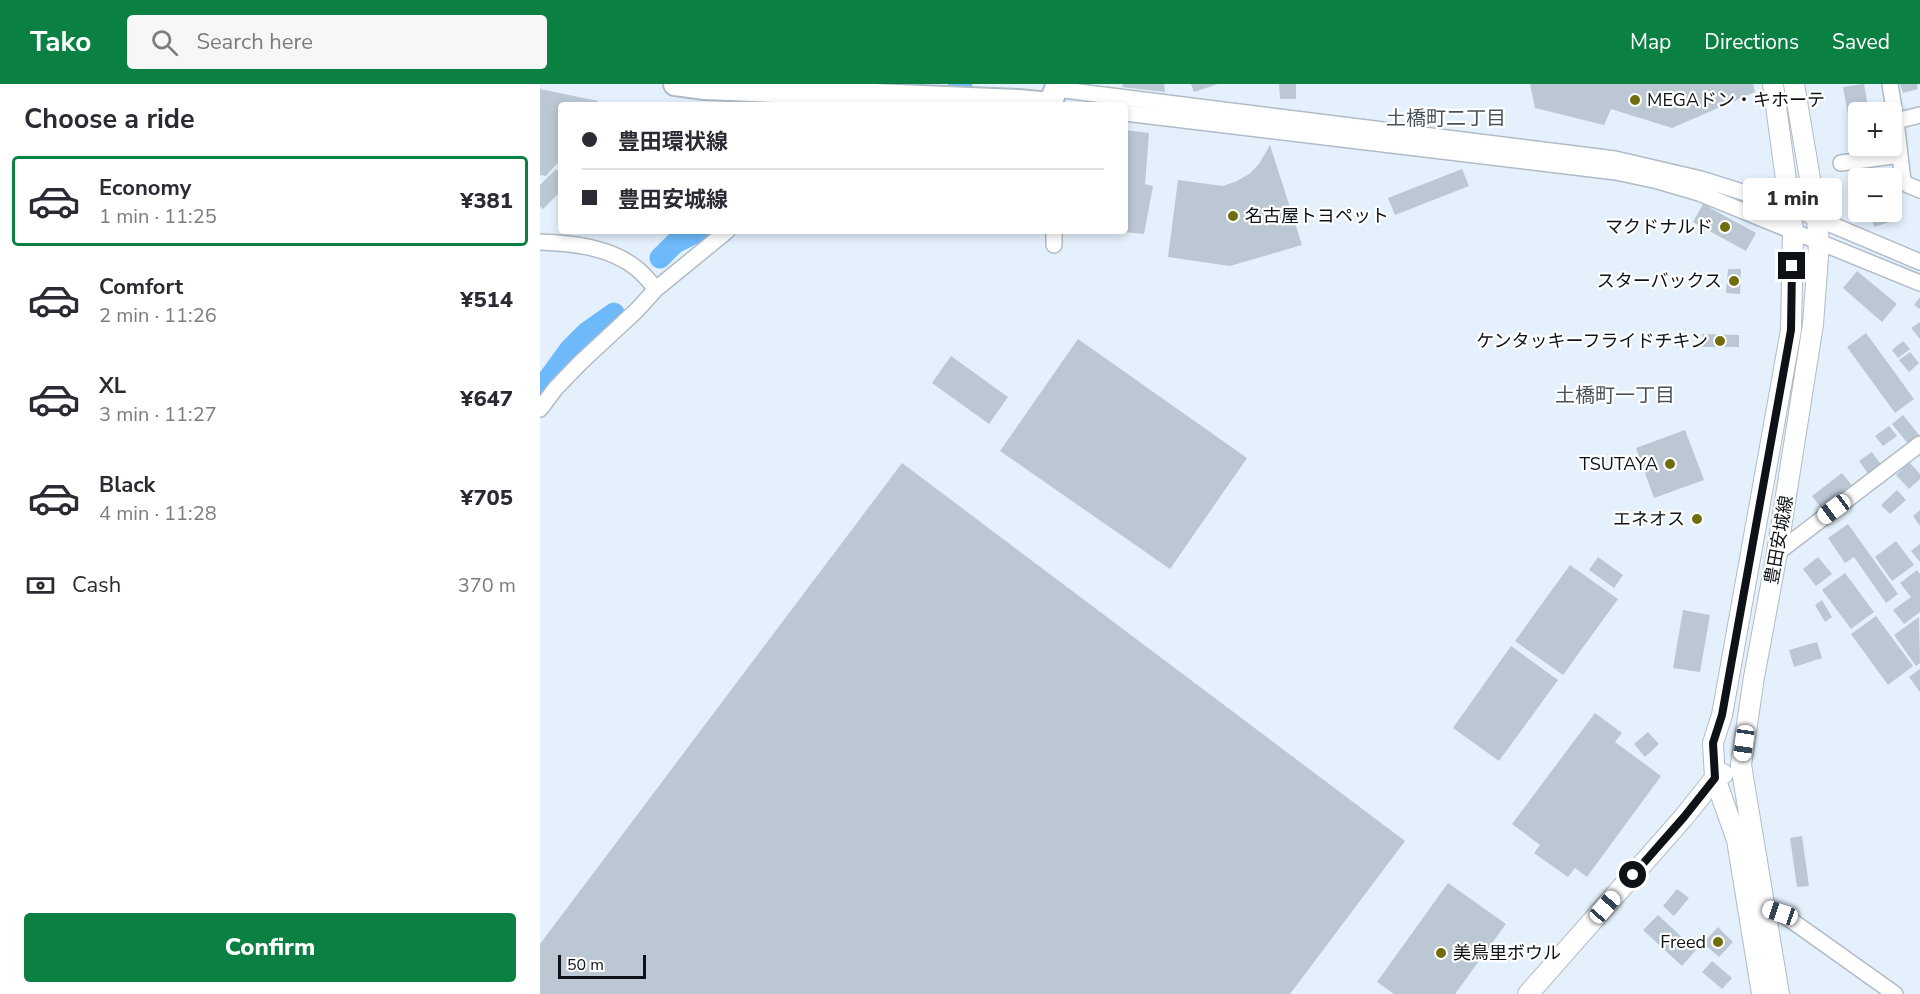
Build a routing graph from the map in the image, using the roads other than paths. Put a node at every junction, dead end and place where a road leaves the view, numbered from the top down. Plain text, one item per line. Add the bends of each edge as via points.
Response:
1 (675, 84) edge
2 (999, 84) edge
3 (1773, 84) edge
4 (1794, 84) edge
5 (1890, 84) edge
6 (794, 94) edge
7 (1056, 95) edge
8 (1007, 102) edge
9 (1024, 102) edge
10 (1117, 102) edge
11 (1893, 102) edge
12 (1128, 103) edge
13 (1128, 113) edge
14 (1920, 115) edge
15 (1902, 120) edge
16 (1893, 156) edge
17 (1900, 156) edge
18 (1841, 163) dead end
19 (1920, 190) edge
20 (1790, 207) junction
21 (1817, 220) junction
22 (1793, 231) junction
23 (724, 234) edge
24 (540, 242) edge
25 (1819, 243) junction
26 (1920, 262) edge
27 (1920, 283) edge
28 (656, 289) junction
29 (540, 409) edge
30 (1920, 444) edge
31 (1777, 553) junction
32 (1741, 765) junction
33 (1715, 778) junction
34 (1764, 907) junction
35 (1528, 994) edge
36 (1762, 994) edge
37 (1779, 994) edge
38 (1895, 994) edge

1 - 6 highway
2 - 7 highway
3 - 20 main road, 豊田安城線
4 - 21 main road, 豊田安城線
5 - 11 street
6 - 8 highway
7 - 9 highway
7 - 10 street
12 - 20 street via 1615,159 1701,179
13 - 22 street via 1616,172 1699,194
14 - 15 street
16 - 18 street
17 - 19 street via 1903,181
20 - 21 street
20 - 22 main road, 豊田安城線
21 - 25 main road, 豊田安城線
21 - 26 street
22 - 25 street
22 - 33 main road, 豊田安城線 via 1791,330 1722,715 1713,743
23 - 28 street
24 - 28 street via 596,248 636,268
25 - 27 street
25 - 31 main road, 豊田安城線 via 1813,324
28 - 29 street via 580,363
30 - 31 street
31 - 32 main road, 豊田安城線
32 - 33 main road
32 - 34 main road, 豊田安城線
33 - 35 main road
33 - 36 main road, 豊田安城線 via 1737,840
34 - 37 main road, 豊田安城線
34 - 38 street via 1780,913

